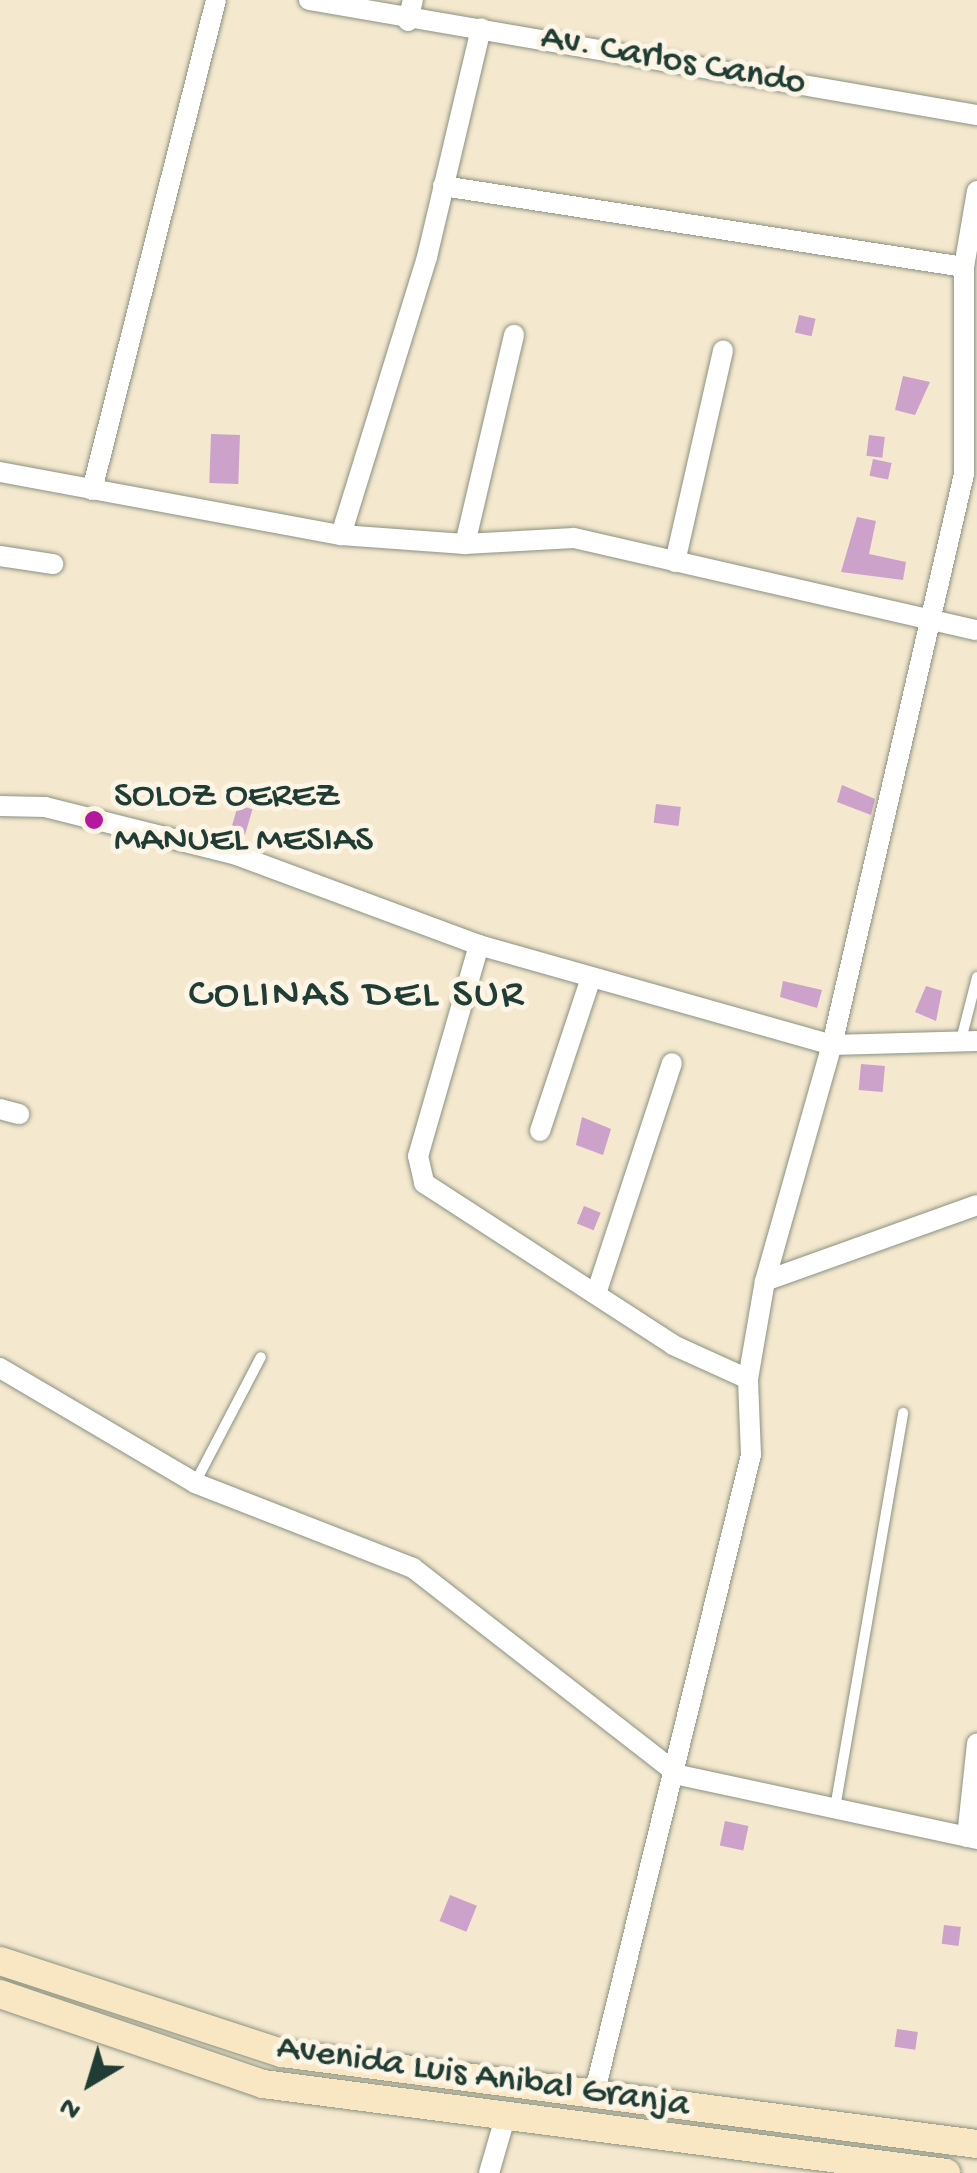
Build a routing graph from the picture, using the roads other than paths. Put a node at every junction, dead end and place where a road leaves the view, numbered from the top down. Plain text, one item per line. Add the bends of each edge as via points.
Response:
1 (216, 0) edge
2 (309, 0) edge
3 (410, 10) edge
4 (481, 28) junction
5 (977, 115) edge
6 (443, 186) junction
7 (977, 191) edge
8 (964, 267) junction
9 (514, 335) dead end
10 (723, 350) dead end
11 (0, 472) edge
12 (92, 490) junction
13 (341, 535) junction
14 (465, 544) junction
15 (0, 556) edge
16 (676, 562) junction
17 (53, 564) dead end
18 (932, 622) junction
19 (977, 630) edge
20 (0, 806) edge
21 (478, 945) junction
22 (977, 977) edge
23 (590, 980) junction
24 (969, 1041) edge
25 (832, 1045) junction
26 (672, 1063) dead end
27 (540, 1131) dead end
28 (977, 1204) edge
29 (765, 1281) junction
30 (596, 1294) junction
31 (262, 1356) dead end
32 (0, 1368) edge
33 (748, 1379) junction
34 (902, 1413) dead end
35 (195, 1484) junction
36 (977, 1744) edge
37 (680, 1776) junction
38 (835, 1808) junction
39 (972, 1838) edge
40 (0, 1961) edge
41 (0, 1994) edge
42 (594, 2094) junction
43 (505, 2118) junction
44 (977, 2144) edge
45 (490, 2173) edge
46 (946, 2173) edge

1 - 12 street
2 - 3 street, Av. Carlos Cando
3 - 4 street, Av. Carlos Cando
4 - 5 street, Av. Carlos Cando
4 - 6 street
6 - 8 street
6 - 13 street
7 - 8 street
8 - 18 street via 964,474
9 - 14 street
10 - 16 street
11 - 12 street
12 - 13 street
13 - 14 street
14 - 16 street via 574,538
15 - 17 street
16 - 18 street
18 - 19 street
18 - 25 street
20 - 21 street via 44,808 234,854
21 - 23 street
21 - 30 street via 418,1174
22 - 24 lane
23 - 25 street
23 - 27 street
24 - 25 street
25 - 29 street
26 - 30 street
28 - 29 street
29 - 33 street
30 - 33 street
31 - 35 lane
32 - 35 street
33 - 37 street via 751,1455
34 - 38 lane
35 - 37 street via 413,1568
36 - 39 street
37 - 38 street
37 - 42 street
38 - 39 street
40 - 42 main road, Avenida Luis Anibal Granja via 282,2053
41 - 43 main road, Avenida Luis Anibal Granja via 263,2084
42 - 44 main road, Avenida Luis Anibal Granja
43 - 45 street
43 - 46 main road, Avenida Luis Anibal Granja

